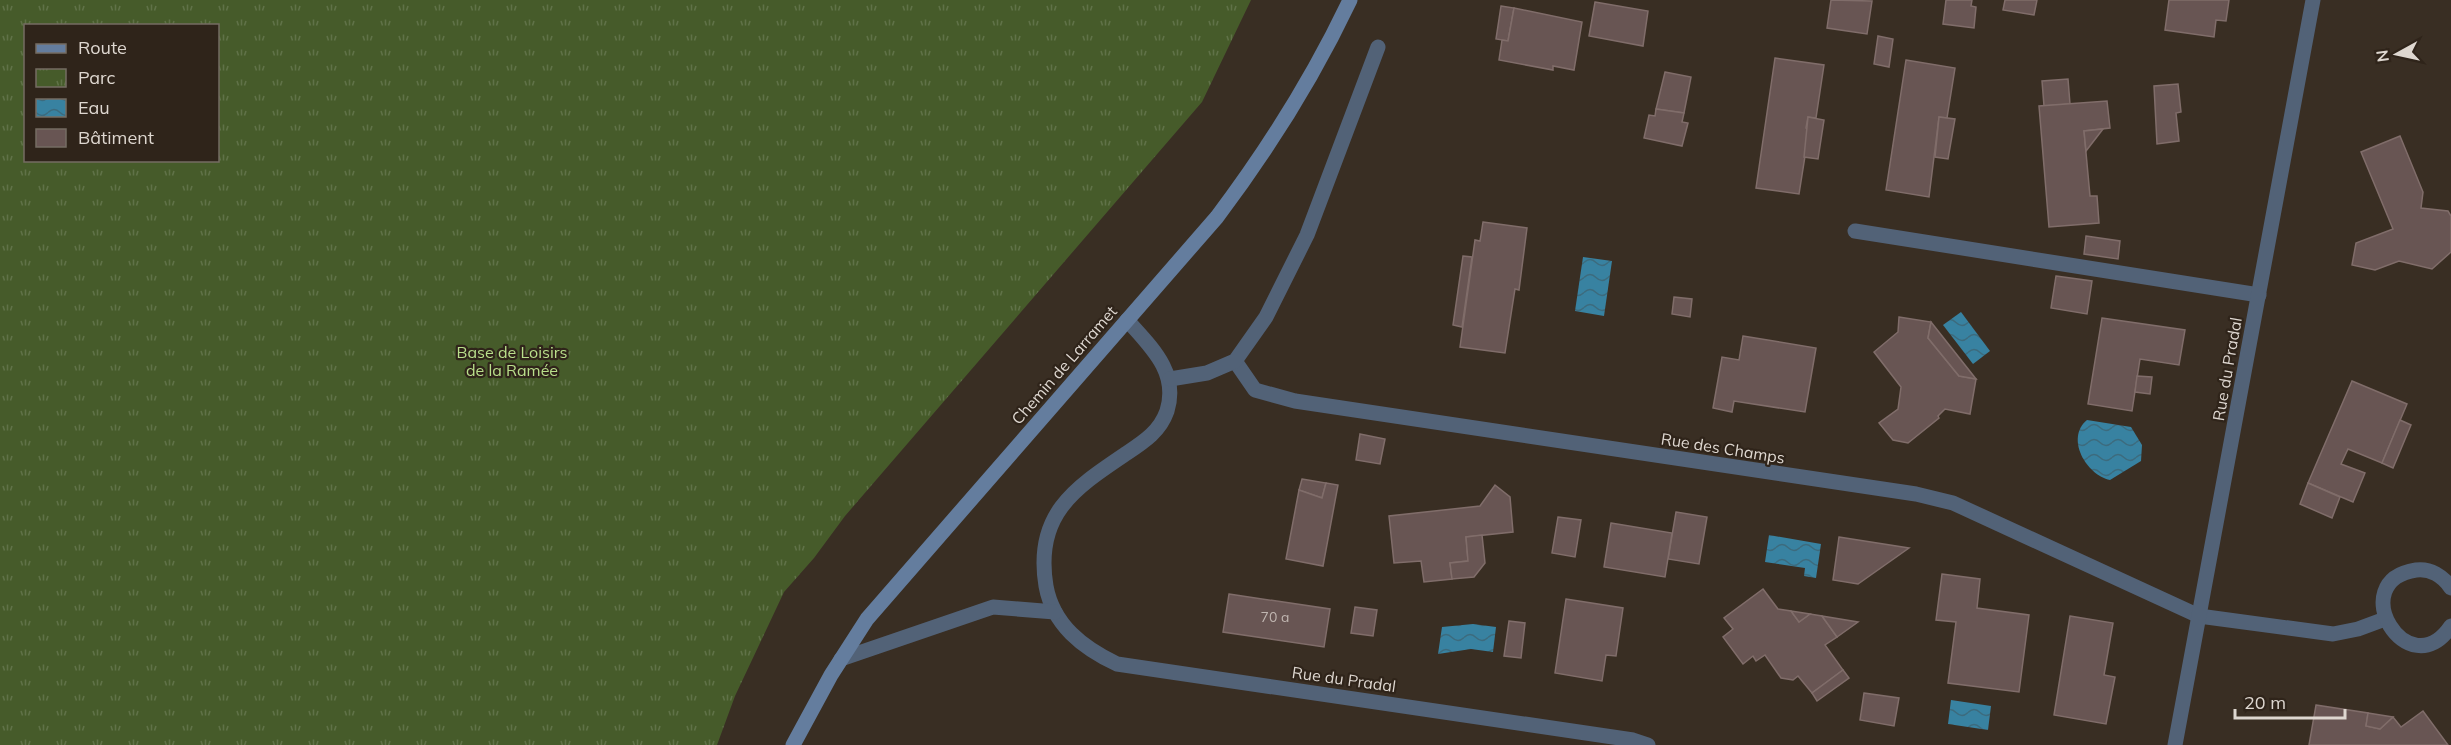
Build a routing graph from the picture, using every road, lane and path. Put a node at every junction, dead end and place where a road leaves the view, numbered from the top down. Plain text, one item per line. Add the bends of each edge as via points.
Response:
1 (1350, 0) edge
2 (2313, 0) edge
3 (1378, 47) dead end
4 (1855, 231) dead end
5 (2259, 295) junction
6 (1127, 320) junction
7 (1235, 361) junction
8 (1170, 379) junction
9 (2451, 588) edge
10 (1055, 612) junction
11 (2199, 616) junction
12 (2385, 620) junction
13 (2451, 626) edge
14 (841, 659) junction
15 (793, 745) edge
16 (1648, 745) edge
17 (2175, 745) edge

1 - 6 main road, Chemin de Larramet via 1315,71 1261,159 1217,217
2 - 5 street, Rue du Pradal
3 - 7 street via 1307,235 1266,317
4 - 5 street
5 - 11 street, Rue du Pradal
6 - 8 street via 1157,352
6 - 14 main road, Chemin de Larramet via 867,619
7 - 8 street via 1207,373
7 - 11 street, Rue des Champs via 1255,390 1295,401 1916,494 1953,503
8 - 10 street, Rue du Pradal via 1167,409 1159,428 1086,480 1068,496 1056,516 1046,537 1044,558 1048,596
9 - 12 street via 2435,573 2407,572 2394,579 2386,591
10 - 14 street via 993,607
10 - 16 street, Rue du Pradal via 1089,651 1117,664
11 - 12 street, Rue des Champs via 2333,634
11 - 17 street, Rue du Pradal
12 - 13 street via 2392,632 2418,644 2433,642
14 - 15 main road, Chemin de Larramet

